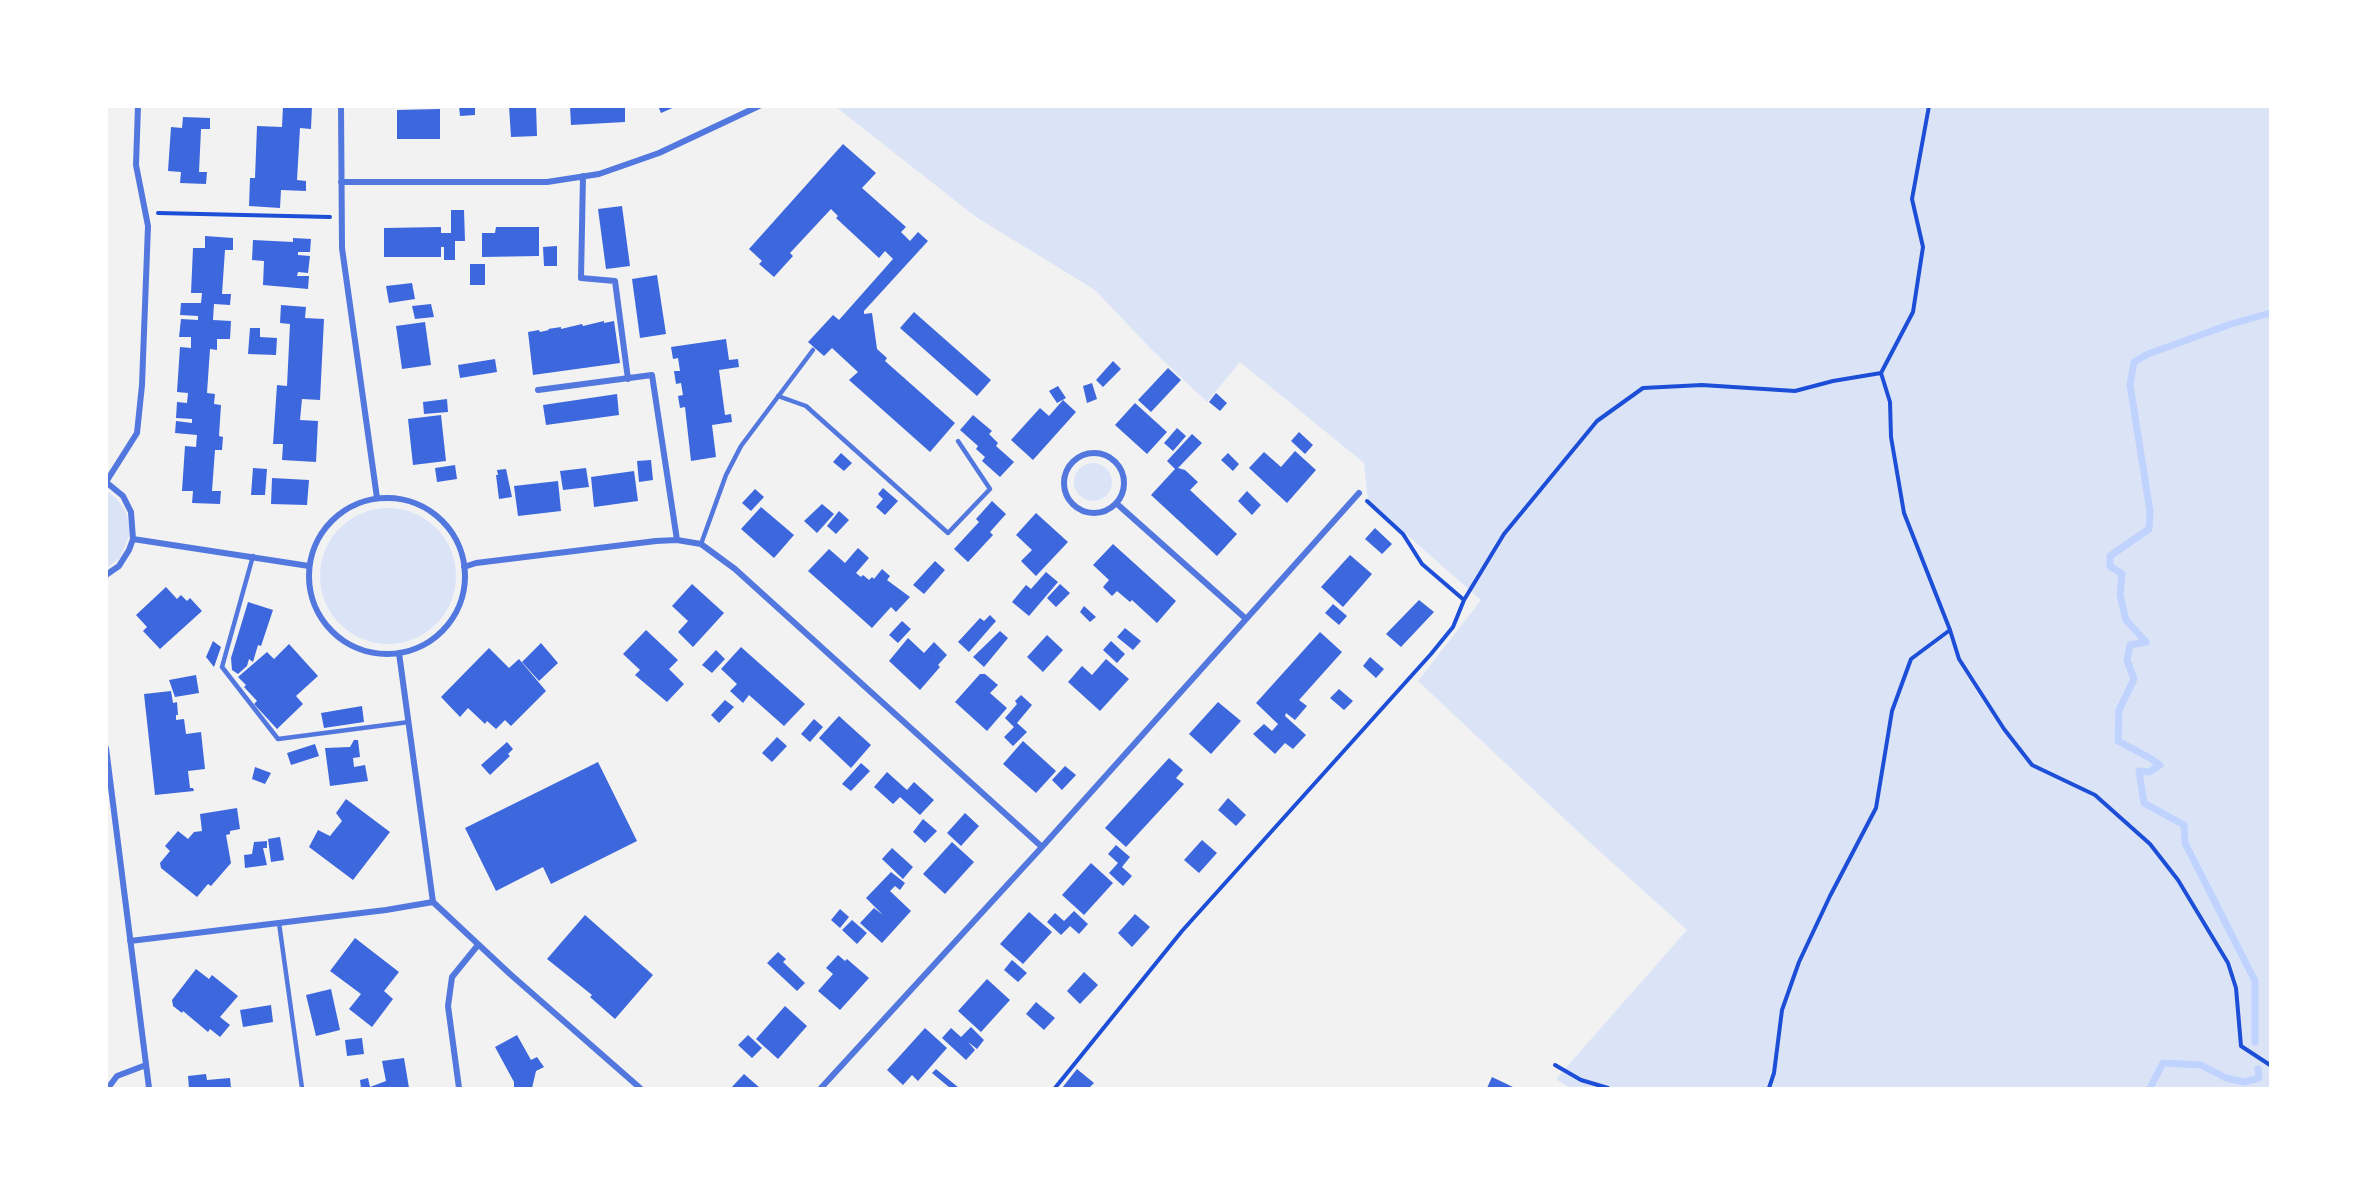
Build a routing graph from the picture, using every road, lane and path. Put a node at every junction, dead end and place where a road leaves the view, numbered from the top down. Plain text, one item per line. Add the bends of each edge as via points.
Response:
1 (138, 106) edge
2 (341, 106) edge
3 (759, 106) edge
4 (1929, 106) edge
5 (583, 176) junction
6 (341, 182) junction
7 (145, 212) junction
8 (342, 218) junction
9 (813, 351) dead end
10 (1881, 374) junction
11 (628, 379) junction
12 (538, 390) dead end
13 (778, 396) junction
14 (958, 441) dead end
15 (106, 482) edge
16 (1359, 493) joint
17 (377, 498) junction
18 (1116, 502) junction
19 (133, 538) junction
20 (677, 540) junction
21 (701, 544) junction
22 (253, 556) junction
23 (309, 566) junction
24 (464, 567) junction
25 (106, 575) edge
26 (1464, 600) junction
27 (1245, 618) junction
28 (1950, 630) junction
29 (399, 653) junction
30 (409, 722) junction
31 (106, 748) edge
32 (1042, 847) junction
33 (433, 902) junction
34 (279, 923) junction
35 (130, 941) junction
36 (478, 945) junction
37 (146, 1065) junction
38 (1555, 1065) dead end
39 (2271, 1065) edge
40 (108, 1089) edge
41 (149, 1089) edge
42 (302, 1089) edge
43 (459, 1089) edge
44 (640, 1089) edge
45 (821, 1089) edge
46 (1055, 1089) edge
47 (1608, 1089) edge
48 (1769, 1089) edge

1 - 7 street via 136,165
2 - 6 street
3 - 5 street via 659,153
4 - 10 path via 1912,198 1923,247 1913,312
5 - 6 street via 547,182
5 - 11 street via 581,278 615,282
6 - 8 street
7 - 8 path
7 - 15 street via 147,260 137,433
8 - 17 street via 342,248
9 - 13 lane
10 - 26 path via 1795,391 1702,385 1643,388 1597,421 1504,534
10 - 28 path via 1890,402 1891,436 1904,513
11 - 12 street
11 - 20 street via 652,375
13 - 14 lane via 806,405 948,533 990,489
13 - 21 lane via 741,446
15 - 19 street via 123,496 131,512
16 - 26 path via 1403,534 1422,564
16 - 27 street
17 - 23 street via 352,505 338,515 317,541
17 - 24 street via 420,503 435,514 459,547
18 - 18 street via 1123,492 1123,477 1114,461 1095,453 1073,461 1064,486 1072,503 1095,513
18 - 27 street
19 - 22 street
19 - 25 street via 119,566
20 - 21 street
20 - 24 street via 476,562
21 - 32 street via 735,569
22 - 23 street
22 - 30 lane via 222,667 278,739
23 - 29 street via 313,601 333,635 363,650
24 - 29 street via 463,591 455,613 441,632
26 - 46 path via 1453,627 1438,645 1182,931
27 - 32 street
28 - 39 path via 1959,659 2032,765 2095,795 2150,844 2178,880 2228,963 2236,988 2241,1046
28 - 48 path via 1911,658 1893,711 1876,808 1799,962 1782,1010
29 - 30 street
30 - 33 street
31 - 35 street
32 - 45 street
33 - 34 street
33 - 36 street
34 - 35 street
34 - 42 lane
35 - 37 street
36 - 43 street via 452,977 448,1006
36 - 44 street
37 - 40 street via 117,1076
37 - 41 street
38 - 47 path

